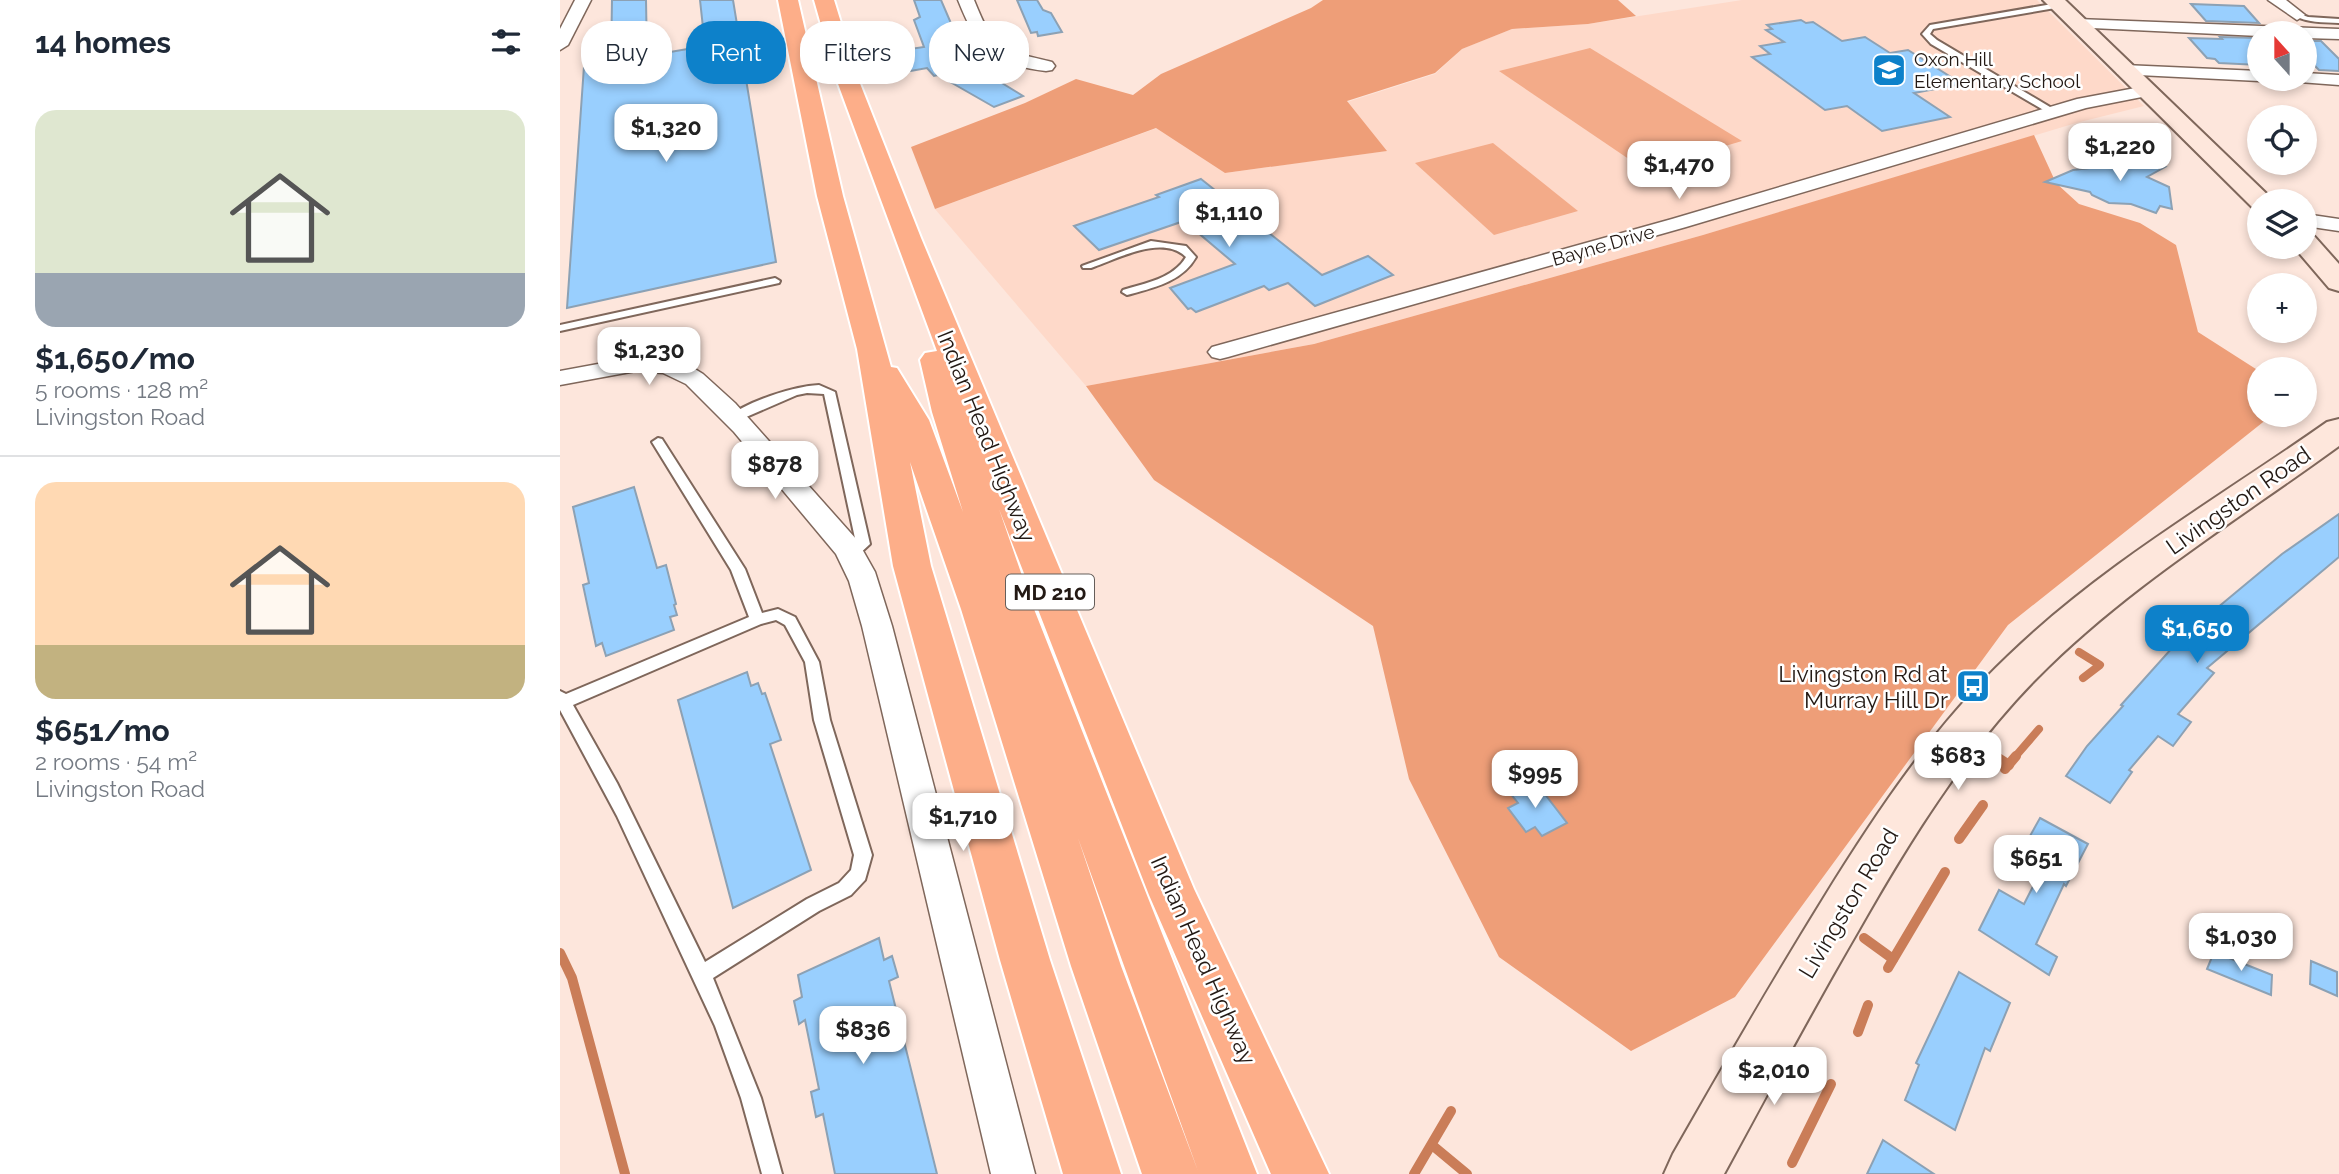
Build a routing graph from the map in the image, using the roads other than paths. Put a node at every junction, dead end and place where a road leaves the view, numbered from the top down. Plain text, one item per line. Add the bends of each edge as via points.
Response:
1 (583, 0) edge
2 (788, 0) edge
3 (824, 0) edge
4 (966, 0) edge
5 (2276, 0) edge
6 (2056, 3) edge
7 (2297, 15) joint
8 (2339, 21) edge
9 (2077, 24) junction
10 (2339, 34) edge
11 (560, 46) edge
12 (1046, 66) dead end
13 (2124, 70) junction
14 (2247, 75) edge
15 (2317, 79) edge
16 (2339, 80) edge
17 (2146, 91) junction
18 (2052, 112) junction
19 (2248, 189) edge
20 (2317, 222) edge
21 (2339, 225) edge
22 (907, 239) junction
23 (2317, 257) edge
24 (1087, 266) dead end
25 (775, 281) dead end
26 (2339, 282) edge
27 (1127, 292) dead end
28 (560, 328) edge
29 (872, 349) junction
30 (1220, 352) dead end
31 (560, 378) edge
32 (733, 418) junction
33 (2339, 430) edge
34 (658, 442) dead end
35 (851, 554) junction
36 (757, 621) junction
37 (562, 699) edge
38 (703, 974) junction
39 (772, 1174) edge
40 (1013, 1174) edge
41 (1092, 1174) edge
42 (1171, 1174) edge
43 (1228, 1174) edge
44 (1300, 1174) edge
45 (1693, 1174) edge

1 - 11 street
2 - 29 highway via 831,196
3 - 22 highway, Indian Head Highway / MD 210 via 848,81
4 - 12 street via 994,51 1017,63
5 - 7 street
6 - 9 main road
6 - 18 lane via 1930,27 1926,34
7 - 8 lane
9 - 10 street
9 - 13 main road
13 - 14 street
13 - 17 main road
15 - 16 street
17 - 18 street, Bayne Drive
17 - 19 main road
18 - 30 street, Bayne Drive
20 - 21 street
22 - 43 highway via 948,412 1010,599
22 - 44 highway, Indian Head Highway / MD 210 via 1173,895
23 - 26 main road
24 - 27 lane via 1151,244 1182,248 1191,257 1177,274
25 - 28 lane
29 - 41 highway via 912,566 1024,960
29 - 42 highway via 912,420 972,584 1096,966
31 - 32 street via 610,367 661,365 692,377
32 - 35 street
32 - 35 lane via 793,392 814,388 829,392 863,544
33 - 45 main road, Livingston Road via 2127,578 2022,667 1973,720 1870,865
34 - 36 lane via 738,569
35 - 40 street via 877,626
36 - 37 lane
36 - 38 lane via 778,614 790,621 812,662 822,720 863,855 859,874 845,889
37 - 38 lane via 600,764
38 - 39 lane via 764,1133

